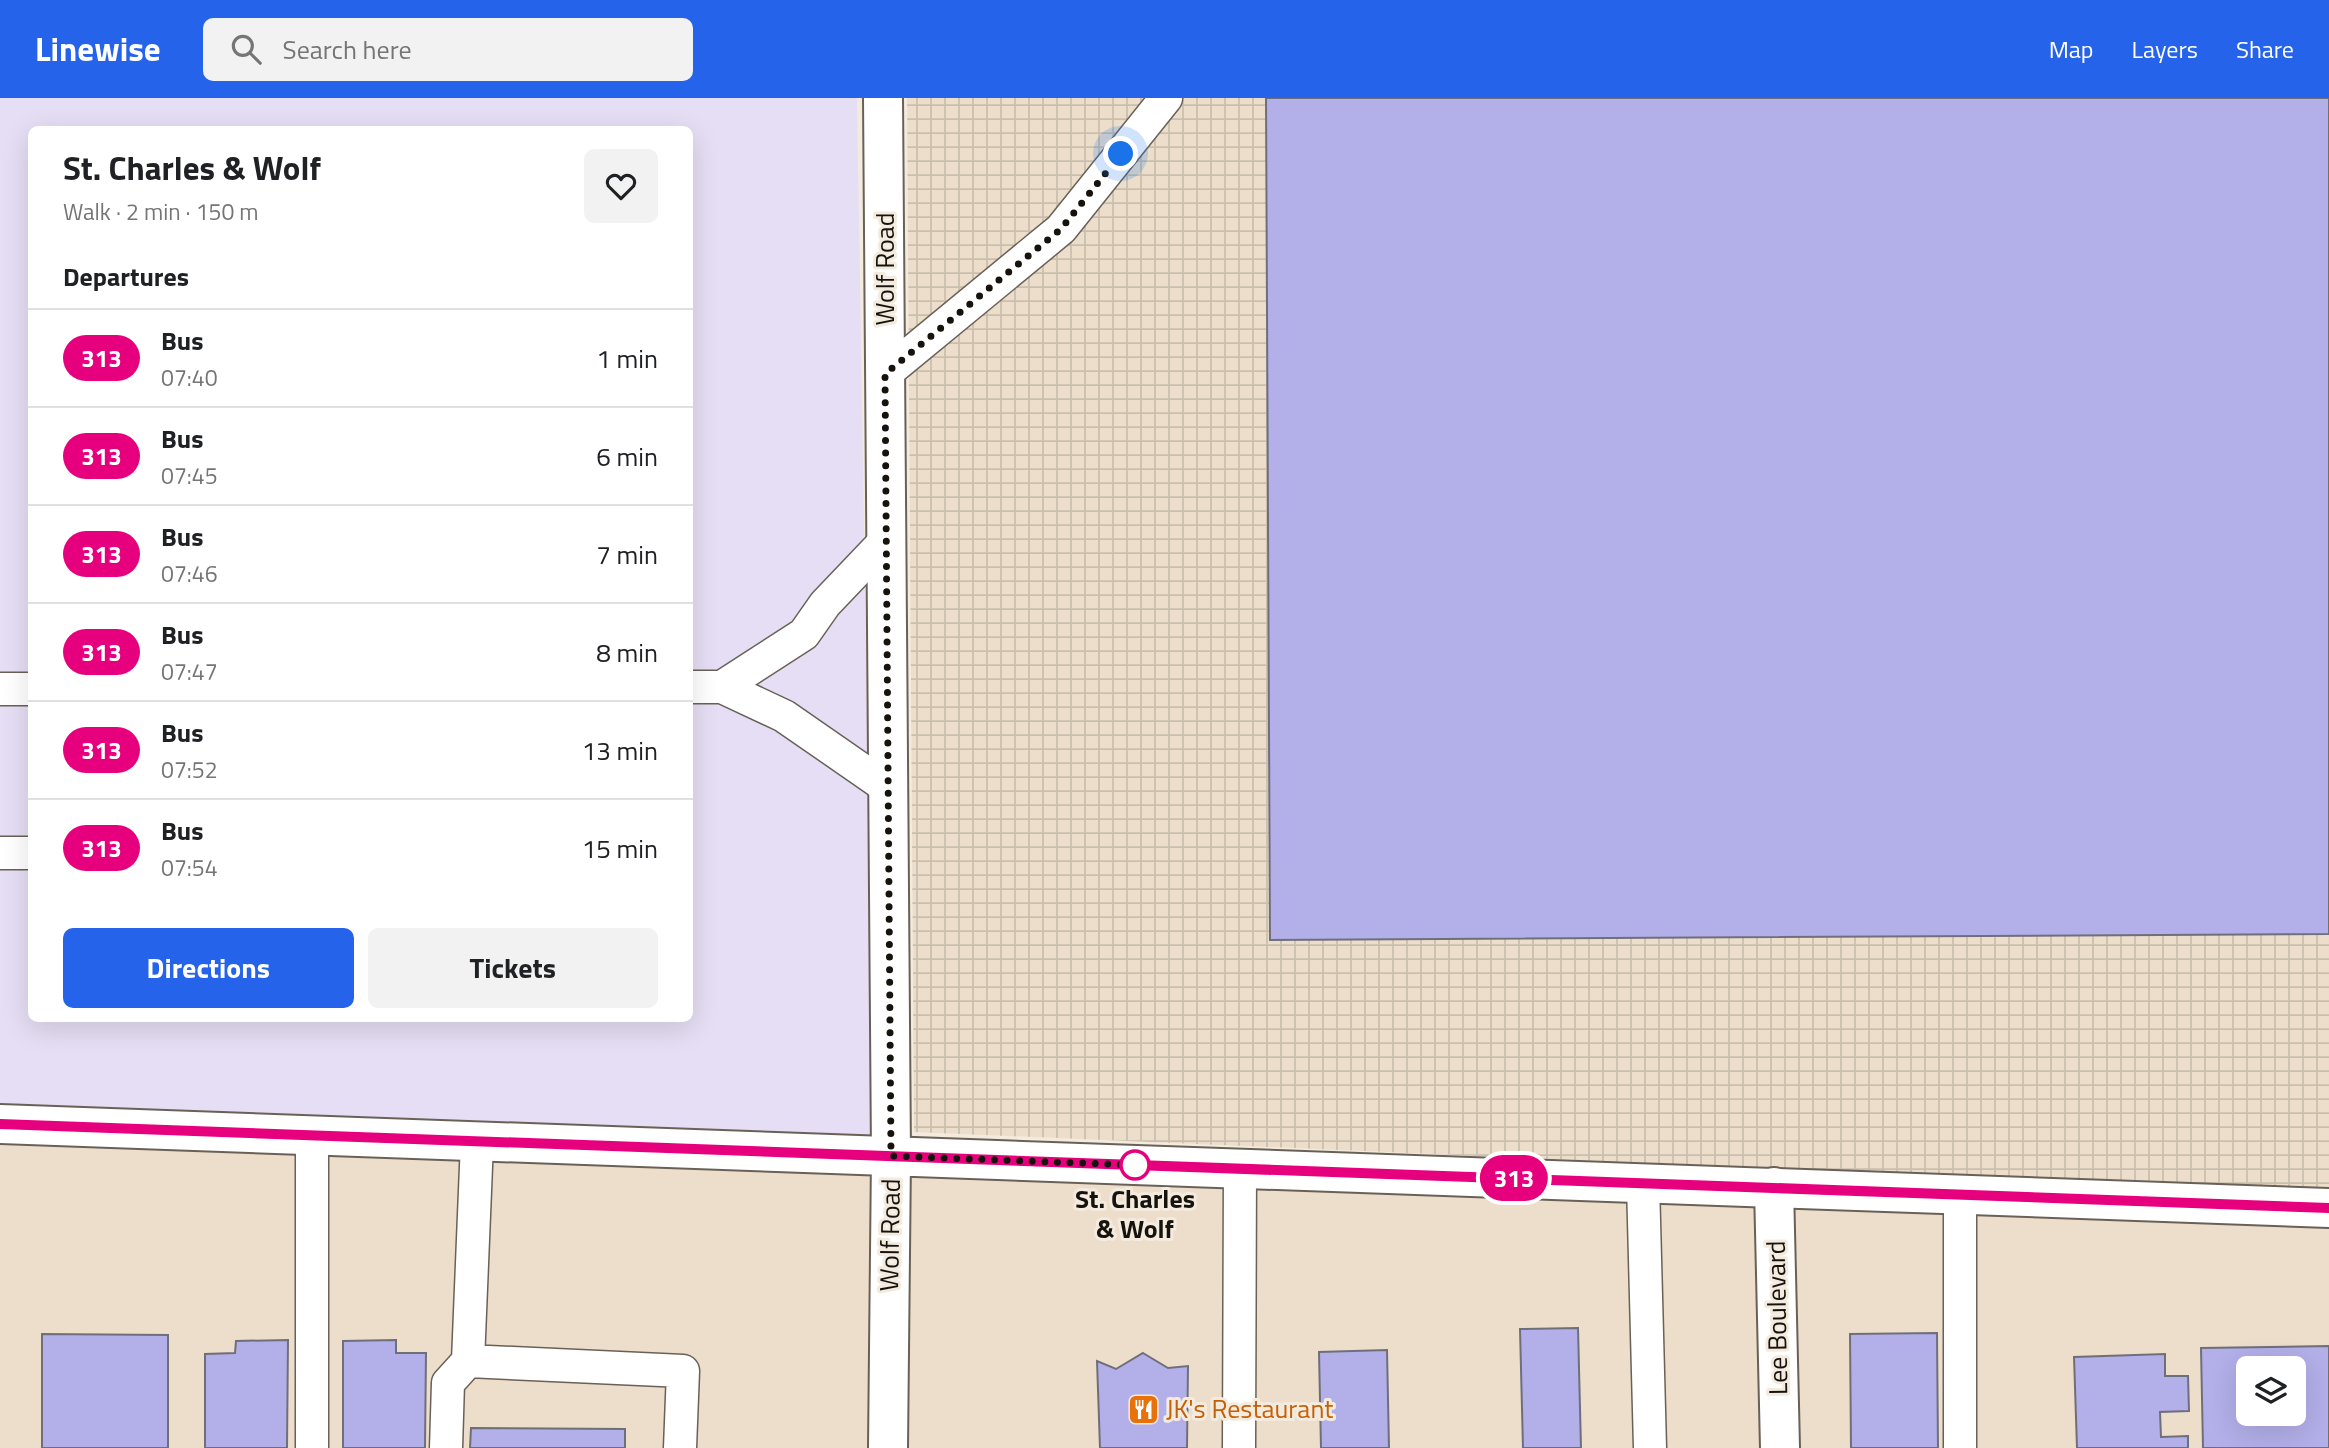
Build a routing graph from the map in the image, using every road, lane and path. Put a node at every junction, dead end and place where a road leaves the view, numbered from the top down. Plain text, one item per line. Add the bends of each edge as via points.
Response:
1 (883, 98) edge
2 (1166, 98) edge
3 (885, 374) junction
4 (887, 539) junction
5 (693, 687) edge
6 (722, 687) junction
7 (0, 689) edge
8 (28, 689) edge
9 (888, 788) junction
10 (0, 853) edge
11 (28, 853) edge
12 (0, 1124) edge
13 (312, 1136) junction
14 (477, 1142) junction
15 (891, 1156) junction
16 (1240, 1169) junction
17 (1643, 1183) junction
18 (1774, 1188) junction
19 (1960, 1194) junction
20 (2329, 1208) edge
21 (468, 1362) junction
22 (312, 1448) edge
23 (446, 1448) edge
24 (680, 1448) edge
25 (888, 1448) edge
26 (1239, 1448) edge
27 (1650, 1448) edge
28 (1780, 1448) edge
29 (1960, 1448) edge

1 - 3 main road, Wolf Road
2 - 3 lane via 1061,229
3 - 4 main road, Wolf Road
4 - 6 lane via 825,604 804,634
4 - 9 main road, Wolf Road
5 - 6 lane
6 - 9 lane via 783,716
7 - 8 lane
9 - 15 main road, Wolf Road
10 - 11 lane
12 - 13 main road
13 - 14 main road
13 - 22 lane
14 - 15 main road
14 - 21 lane
15 - 16 main road
15 - 25 main road, Wolf Road
16 - 17 main road
16 - 26 lane
17 - 18 main road
17 - 27 lane
18 - 19 main road
18 - 28 main road, Lee Boulevard
19 - 20 main road
19 - 29 lane
21 - 23 lane via 448,1383
21 - 24 lane via 682,1371

